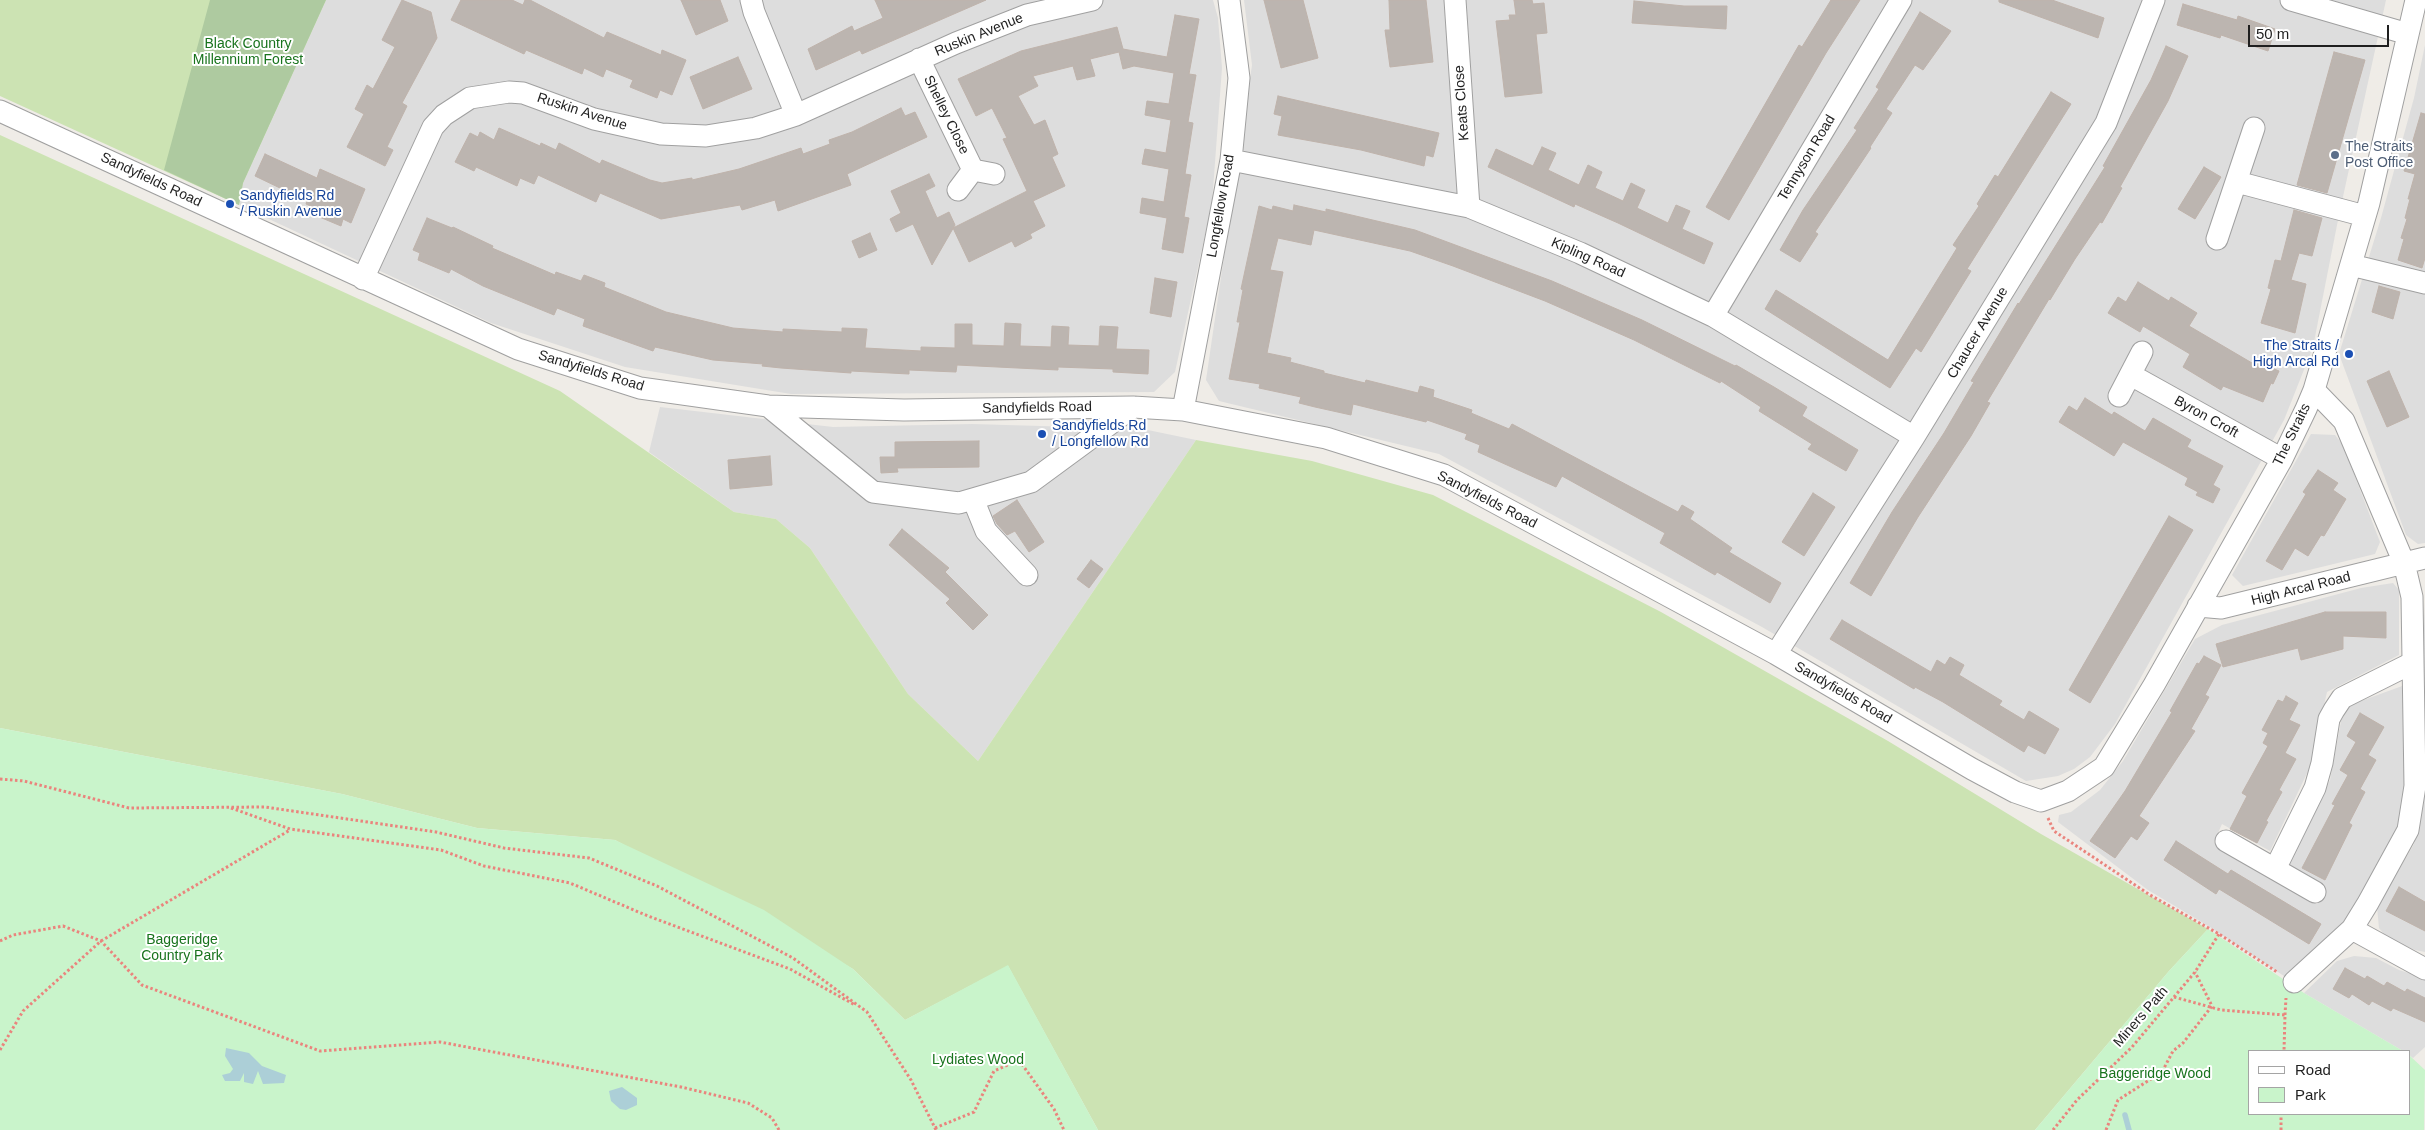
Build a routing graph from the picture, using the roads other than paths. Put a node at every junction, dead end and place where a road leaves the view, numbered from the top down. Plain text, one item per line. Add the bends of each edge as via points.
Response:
1 (751, 0) edge
2 (1092, 0) edge
3 (1229, 0) edge
4 (1455, 0) edge
5 (1901, 0) edge
6 (2154, 0) edge
7 (2291, 0) edge
8 (2416, 0) edge
9 (2408, 34) junction
10 (919, 59) junction
11 (0, 110) edge
12 (796, 115) junction
13 (2254, 128) dead end
14 (1231, 160) junction
15 (973, 170) junction
16 (994, 174) dead end
17 (2237, 182) junction
18 (958, 190) dead end
19 (1469, 207) junction
20 (2366, 216) junction
21 (2217, 239) dead end
22 (2351, 265) junction
23 (363, 279) junction
24 (2425, 283) edge
25 (1713, 316) junction
26 (2142, 352) dead end
27 (2131, 375) junction
28 (2314, 390) junction
29 (2119, 396) dead end
30 (768, 406) junction
31 (1134, 407) junction
32 (1183, 410) junction
33 (1914, 438) junction
34 (2282, 459) junction
35 (973, 500) junction
36 (2425, 558) edge
37 (2404, 563) junction
38 (1027, 575) dead end
39 (2198, 606) junction
40 (1776, 654) junction
41 (2412, 662) junction
42 (2041, 801) joint
43 (2226, 840) dead end
44 (2275, 869) junction
45 (2316, 892) dead end
46 (2352, 929) junction
47 (2425, 969) edge
48 (2294, 982) road end

1 - 12 street
2 - 10 street, Ruskin Avenue via 1027,15
3 - 14 street, Longfellow Road via 1239,78
4 - 19 street, Keats Close
5 - 25 street, Tennyson Road
6 - 33 street, Chaucer Avenue via 2106,123
7 - 9 street
8 - 9 street, The Straits
9 - 20 street, The Straits
10 - 12 street, Ruskin Avenue
10 - 15 street, Shelley Close
11 - 23 street, Sandyfields Road
12 - 23 street, Ruskin Avenue via 756,128 706,136 660,134 594,119 523,93 470,98 444,115 434,127
13 - 17 street
14 - 19 street, Kipling Road
14 - 32 street, Longfellow Road
15 - 16 street, Shelley Close
15 - 18 street, Shelley Close
17 - 20 street
17 - 21 street
19 - 25 street, Kipling Road
20 - 22 street, The Straits
22 - 24 street
22 - 28 street, The Straits
23 - 30 street, Sandyfields Road via 518,349 640,388
25 - 33 street, Kipling Road
26 - 27 street
27 - 29 street
27 - 34 street, Byron Croft
28 - 34 street, The Straits
28 - 37 street via 2344,421
30 - 31 street, Sandyfields Road via 904,410
30 - 35 street via 873,492 959,504
31 - 32 street, Sandyfields Road
31 - 35 street via 1031,482
32 - 40 street, Sandyfields Road via 1326,438 1444,475
33 - 40 street, Chaucer Avenue
34 - 39 street, The Straits
35 - 38 street via 986,531
36 - 37 street, High Arcal Road
37 - 39 street, High Arcal Road via 2222,608
37 - 41 street via 2412,597
39 - 42 street, The Straits via 2104,767 2068,791
40 - 42 street, Sandyfields Road via 1972,769 2014,792
41 - 44 street via 2342,698 2334,710 2329,719 2315,788
41 - 46 street via 2416,786 2412,814 2401,845
43 - 44 street
44 - 45 street
46 - 47 street
46 - 48 street

